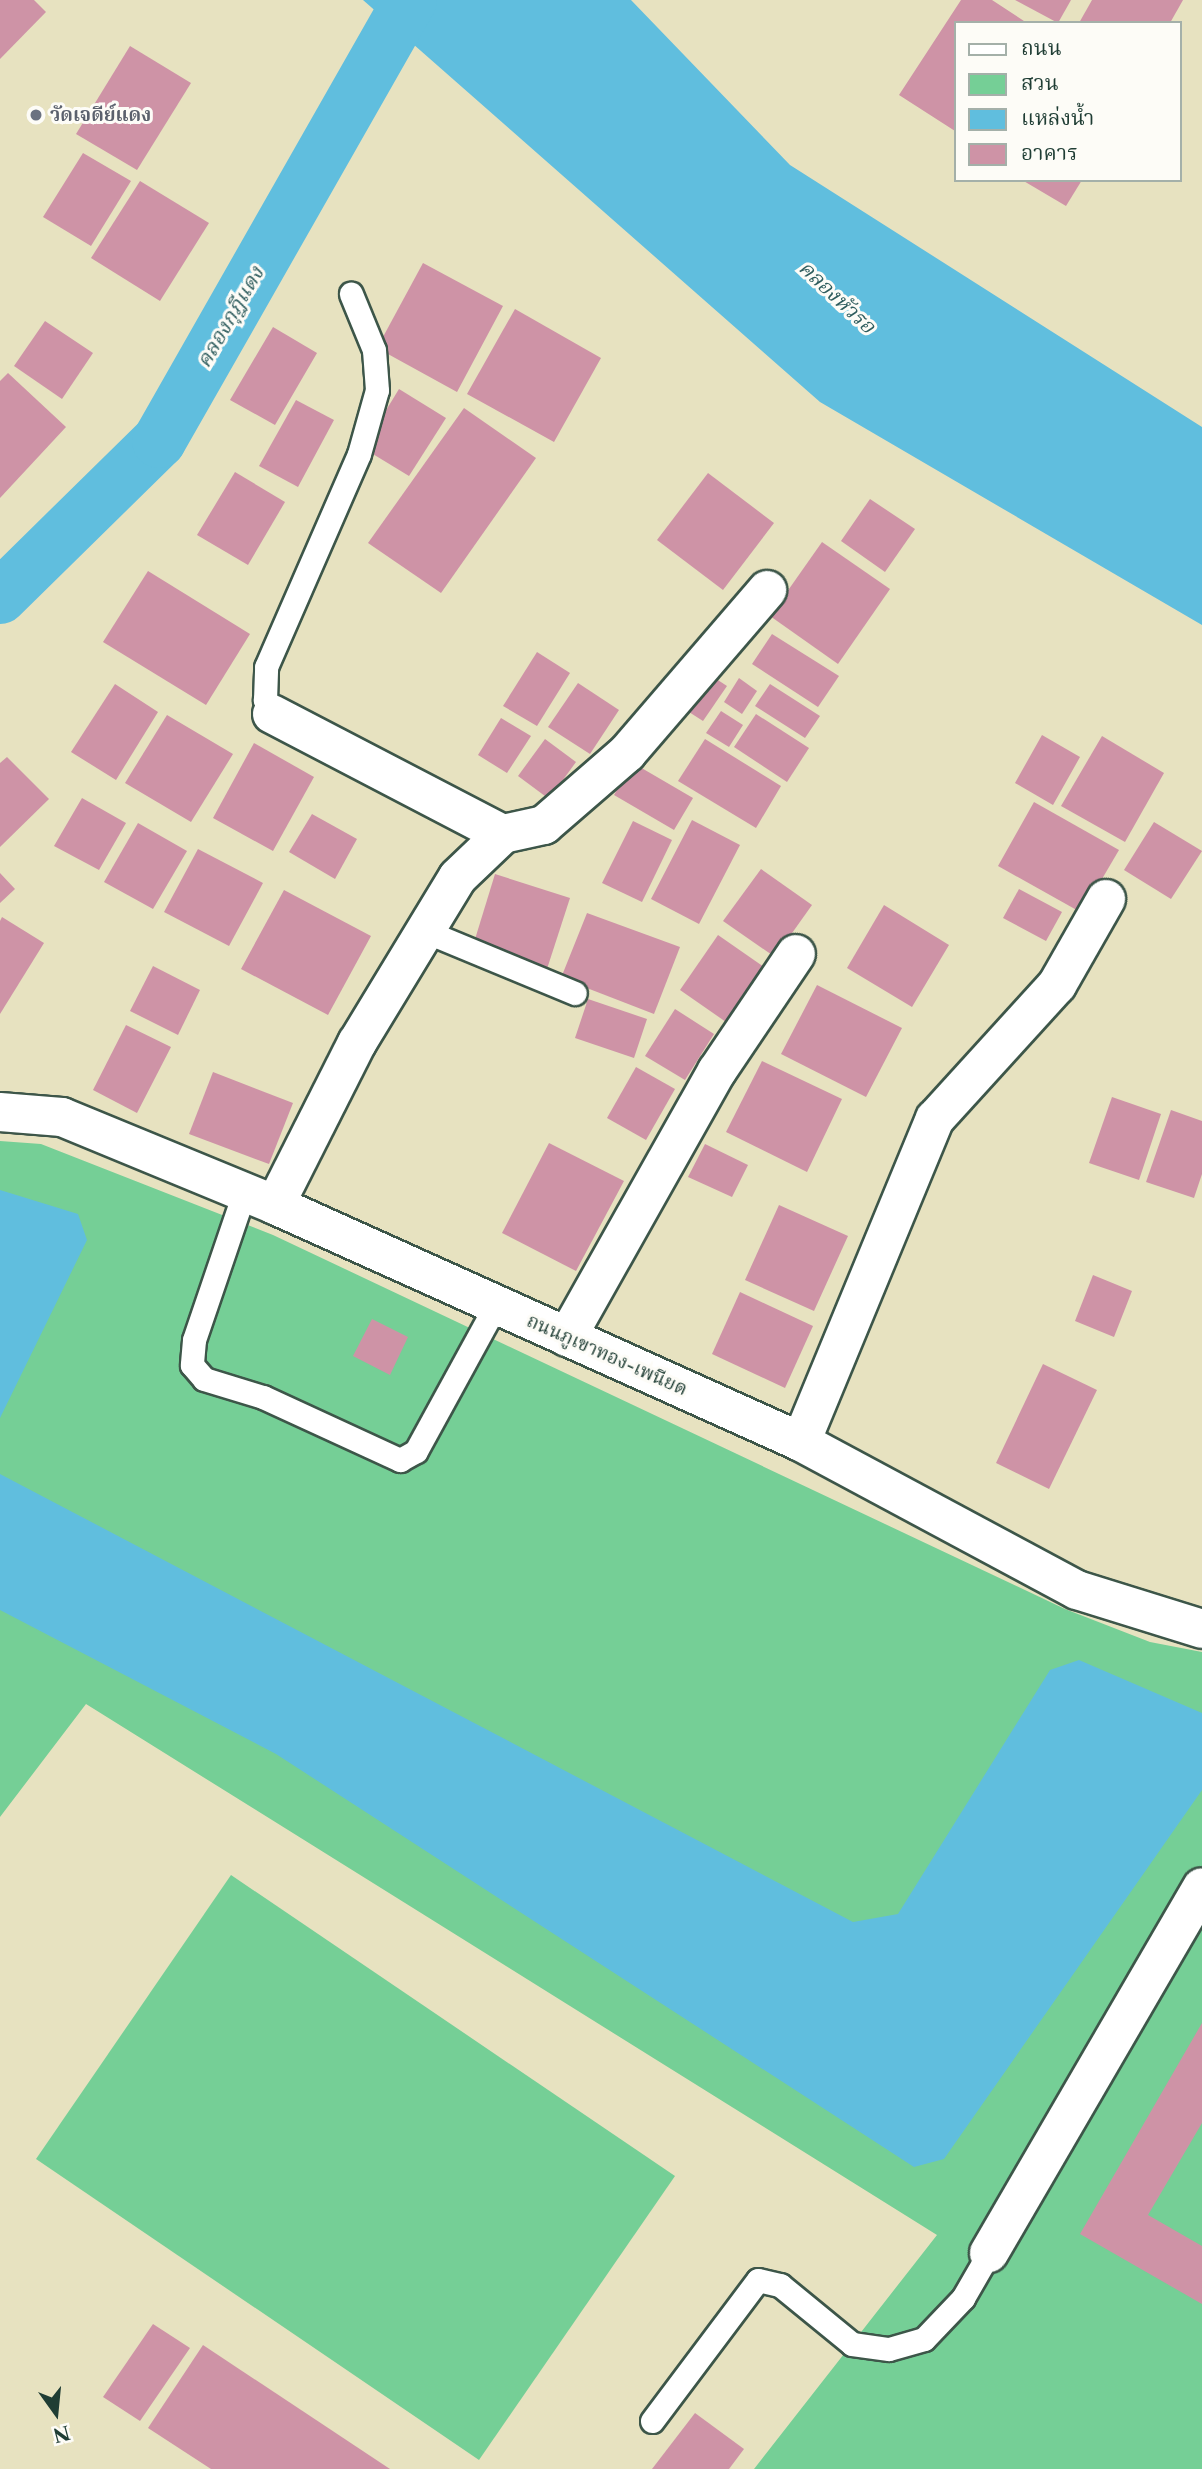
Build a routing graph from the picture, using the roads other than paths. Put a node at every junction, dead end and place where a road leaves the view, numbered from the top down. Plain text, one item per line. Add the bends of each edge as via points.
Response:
1 (351, 294) dead end
2 (767, 590) dead end
3 (272, 713) joint
4 (503, 834) junction
5 (1107, 899) dead end
6 (425, 931) junction
7 (796, 954) dead end
8 (575, 993) dead end
9 (0, 1112) edge
10 (260, 1199) junction
11 (496, 1305) junction
12 (567, 1337) junction
13 (801, 1442) junction
14 (1202, 1629) edge
15 (1202, 1887) edge
16 (989, 2253) joint
17 (652, 2421) dead end

1 - 3 lane via 374,350 377,390 359,454 266,667 265,700
2 - 4 street via 626,753 569,809 544,825
3 - 4 street
4 - 6 street via 458,877
5 - 13 street via 1057,985 935,1119
6 - 8 lane
6 - 10 street
7 - 12 street via 717,1071
9 - 10 street, ถนนภูเขาทอง-เพนียด via 62,1117
10 - 11 street, ถนนภูเขาทอง-เพนียด
10 - 11 lane via 194,1340 192,1366 204,1379 263,1397 400,1460 416,1451
11 - 12 street, ถนนภูเขาทอง-เพนียด
12 - 13 street, ถนนภูเขาทอง-เพนียด
13 - 14 street, ถนนภูเขาทอง-เพนียด via 1077,1590
15 - 16 street
16 - 17 lane via 962,2298 924,2339 889,2349 852,2344 780,2285 758,2280

